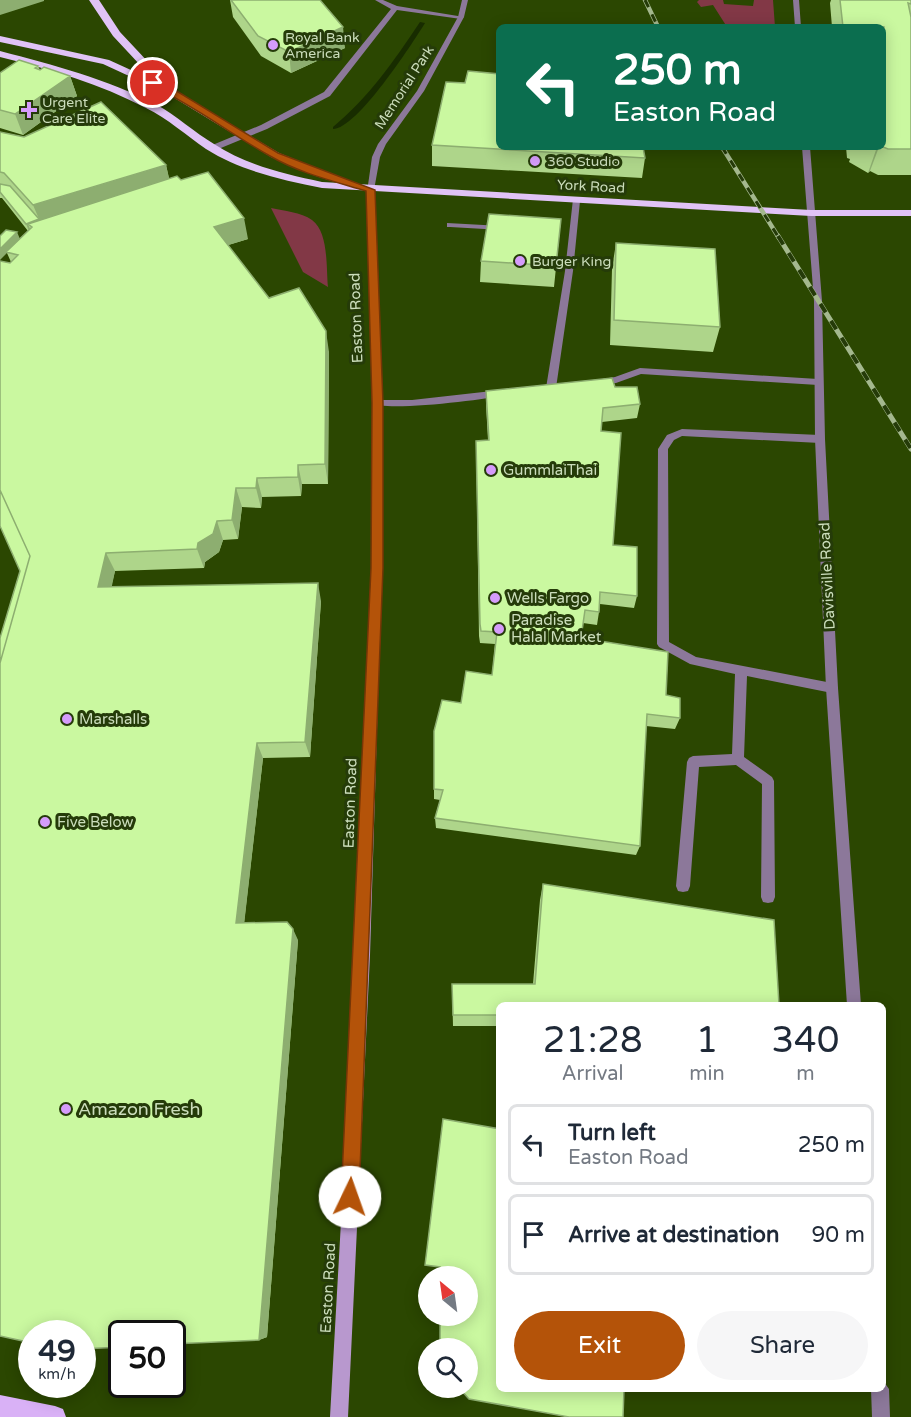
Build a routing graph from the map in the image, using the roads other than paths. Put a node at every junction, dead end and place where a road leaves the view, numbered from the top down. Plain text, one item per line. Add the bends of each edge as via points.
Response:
1 (94, 0) edge
2 (378, 0) edge
3 (465, 0) edge
4 (796, 0) edge
5 (395, 8) junction
6 (460, 17) junction
7 (798, 24) edge
8 (0, 39) edge
9 (0, 54) edge
10 (172, 92) junction
11 (244, 136) junction
12 (213, 148) junction
13 (806, 150) edge
14 (370, 190) junction
15 (576, 201) junction
16 (811, 213) junction
17 (911, 213) edge
18 (450, 225) dead end
19 (517, 229) edge
20 (562, 231) edge
21 (573, 232) junction
22 (818, 382) junction
23 (584, 384) edge
24 (562, 387) edge
25 (551, 388) junction
26 (540, 389) edge
27 (516, 392) edge
28 (377, 403) junction
29 (820, 439) junction
30 (741, 670) junction
31 (832, 687) junction
32 (738, 759) junction
33 (683, 886) dead end
34 (768, 897) dead end
35 (854, 1002) edge
36 (880, 1392) edge
37 (0, 1406) edge
38 (55, 1417) edge
39 (339, 1417) edge
40 (881, 1417) edge

1 - 10 highway via 116,34
2 - 5 street
3 - 6 street, Memorial Park
4 - 7 street
5 - 6 street
5 - 11 street via 327,94
6 - 14 street, Memorial Park via 420,91 382,144
8 - 10 highway via 106,62
9 - 12 highway via 74,72 130,96
10 - 11 highway
11 - 12 street
11 - 14 highway via 315,173
12 - 14 highway via 283,177
13 - 16 street, Davisville Road
14 - 15 highway, York Road
14 - 28 main road, Easton Road
15 - 16 highway, York Road
15 - 21 street
16 - 17 highway, York Road
16 - 22 street, Davisville Road via 818,301
18 - 19 street
20 - 21 street
21 - 25 street
22 - 23 street via 640,371 616,380
22 - 29 street, Davisville Road
24 - 25 street
25 - 26 street
27 - 28 street
28 - 39 main road, Easton Road via 377,568 367,851
29 - 30 street via 682,432 672,435 663,449 663,644 694,661
29 - 31 street, Davisville Road
30 - 31 street
30 - 32 street
31 - 35 street, Davisville Road
32 - 33 street via 693,762
32 - 34 street via 768,781
36 - 40 street
37 - 38 main road

